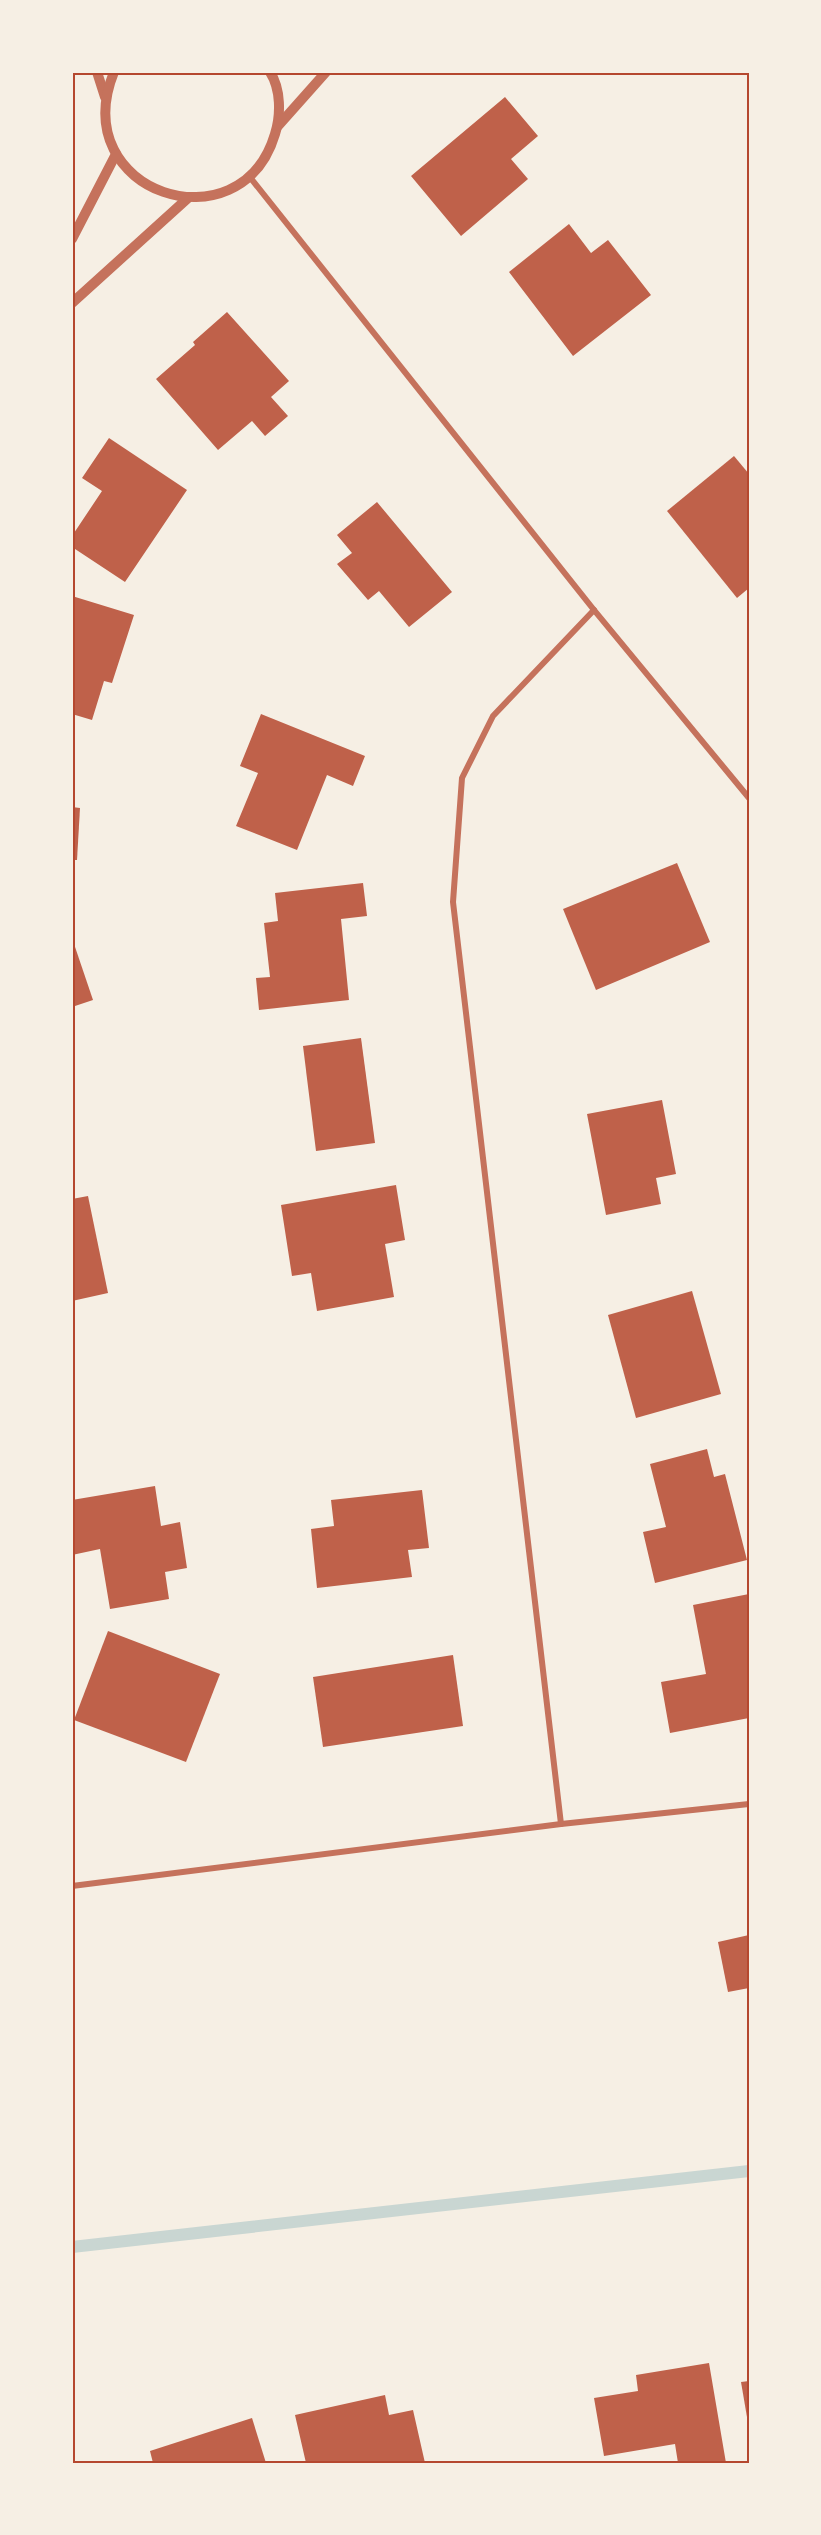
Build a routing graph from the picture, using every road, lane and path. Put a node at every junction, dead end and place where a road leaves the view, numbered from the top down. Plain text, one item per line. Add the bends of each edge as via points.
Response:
1 (97, 72) edge
2 (114, 72) edge
3 (270, 72) edge
4 (326, 72) edge
5 (106, 98) junction
6 (278, 126) junction
7 (116, 154) junction
8 (249, 176) junction
9 (188, 198) junction
10 (72, 238) edge
11 (72, 303) edge
12 (594, 610) junction
13 (749, 798) edge
14 (749, 1804) edge
15 (561, 1824) junction
16 (72, 1886) edge

1 - 5 street
2 - 5 street
3 - 6 street via 279,100
4 - 6 street
5 - 7 street via 106,127
6 - 8 street via 263,162
7 - 9 street via 134,176 159,192
7 - 10 street
8 - 9 street via 230,189
8 - 12 street
9 - 11 street
12 - 13 street
12 - 15 street via 494,716 462,778 453,902
14 - 15 street
15 - 16 street

